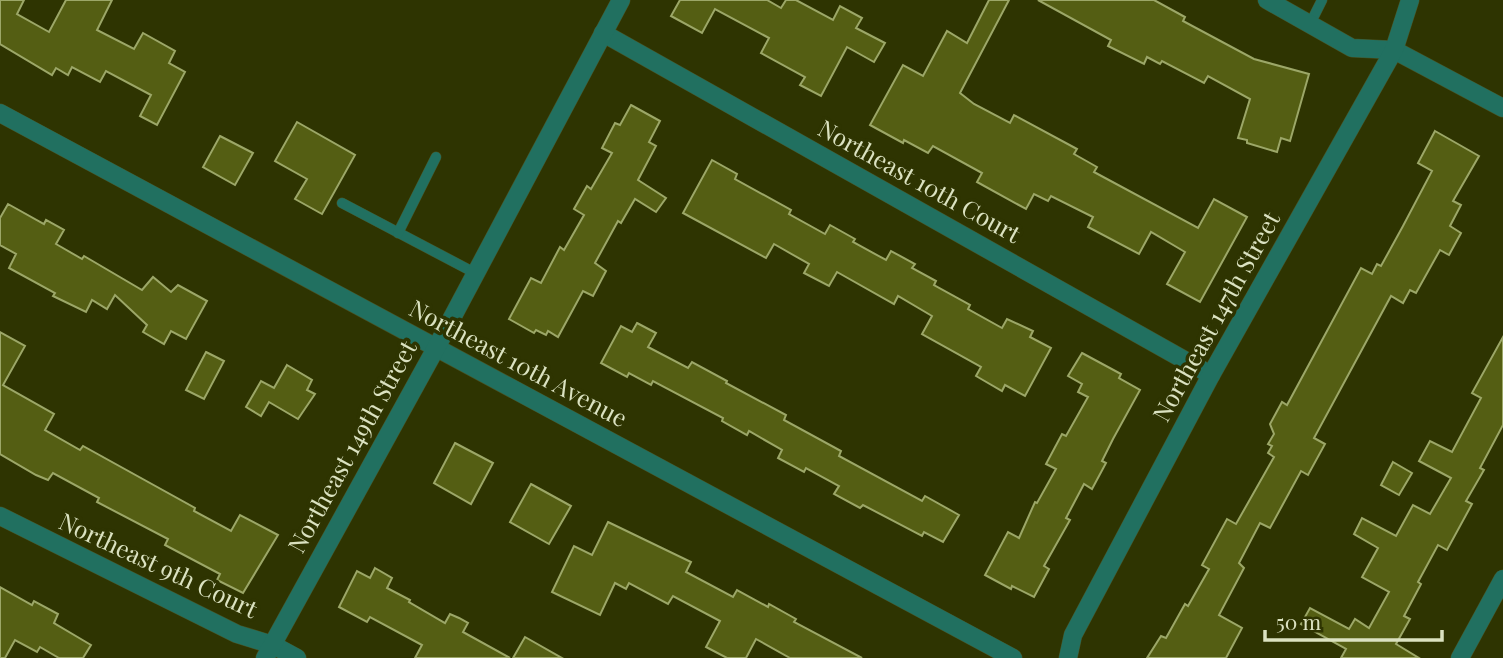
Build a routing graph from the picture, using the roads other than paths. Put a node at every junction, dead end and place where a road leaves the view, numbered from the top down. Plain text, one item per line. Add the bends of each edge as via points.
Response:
1 (621, 0) edge
2 (1267, 0) edge
3 (1322, 0) edge
4 (1410, 0) edge
5 (1310, 24) junction
6 (603, 33) junction
7 (1394, 50) junction
8 (1503, 108) edge
9 (0, 113) edge
10 (436, 158) dead end
11 (342, 203) dead end
12 (398, 233) junction
13 (475, 273) junction
14 (436, 348) junction
15 (1211, 375) junction
16 (0, 516) edge
17 (1503, 579) edge
18 (269, 652) edge
19 (297, 658) edge
20 (1013, 658) edge
21 (1068, 658) edge
22 (1460, 658) edge

1 - 6 street, Northeast 149th Street
2 - 5 street
3 - 5 lane
4 - 7 street, Northeast 147th Street
5 - 7 street via 1352,48
6 - 13 street, Northeast 149th Street
6 - 15 street, Northeast 10th Court
7 - 8 street
7 - 15 street, Northeast 147th Street
9 - 14 street, Northeast 10th Avenue
10 - 12 lane
11 - 12 lane
12 - 13 lane
13 - 14 street, Northeast 149th Street
14 - 18 street, Northeast 149th Street
14 - 20 street, Northeast 10th Avenue
15 - 21 street, Northeast 147th Street via 1073,635
16 - 18 street, Northeast 9th Court
17 - 22 street
18 - 19 street, Northeast 9th Court

